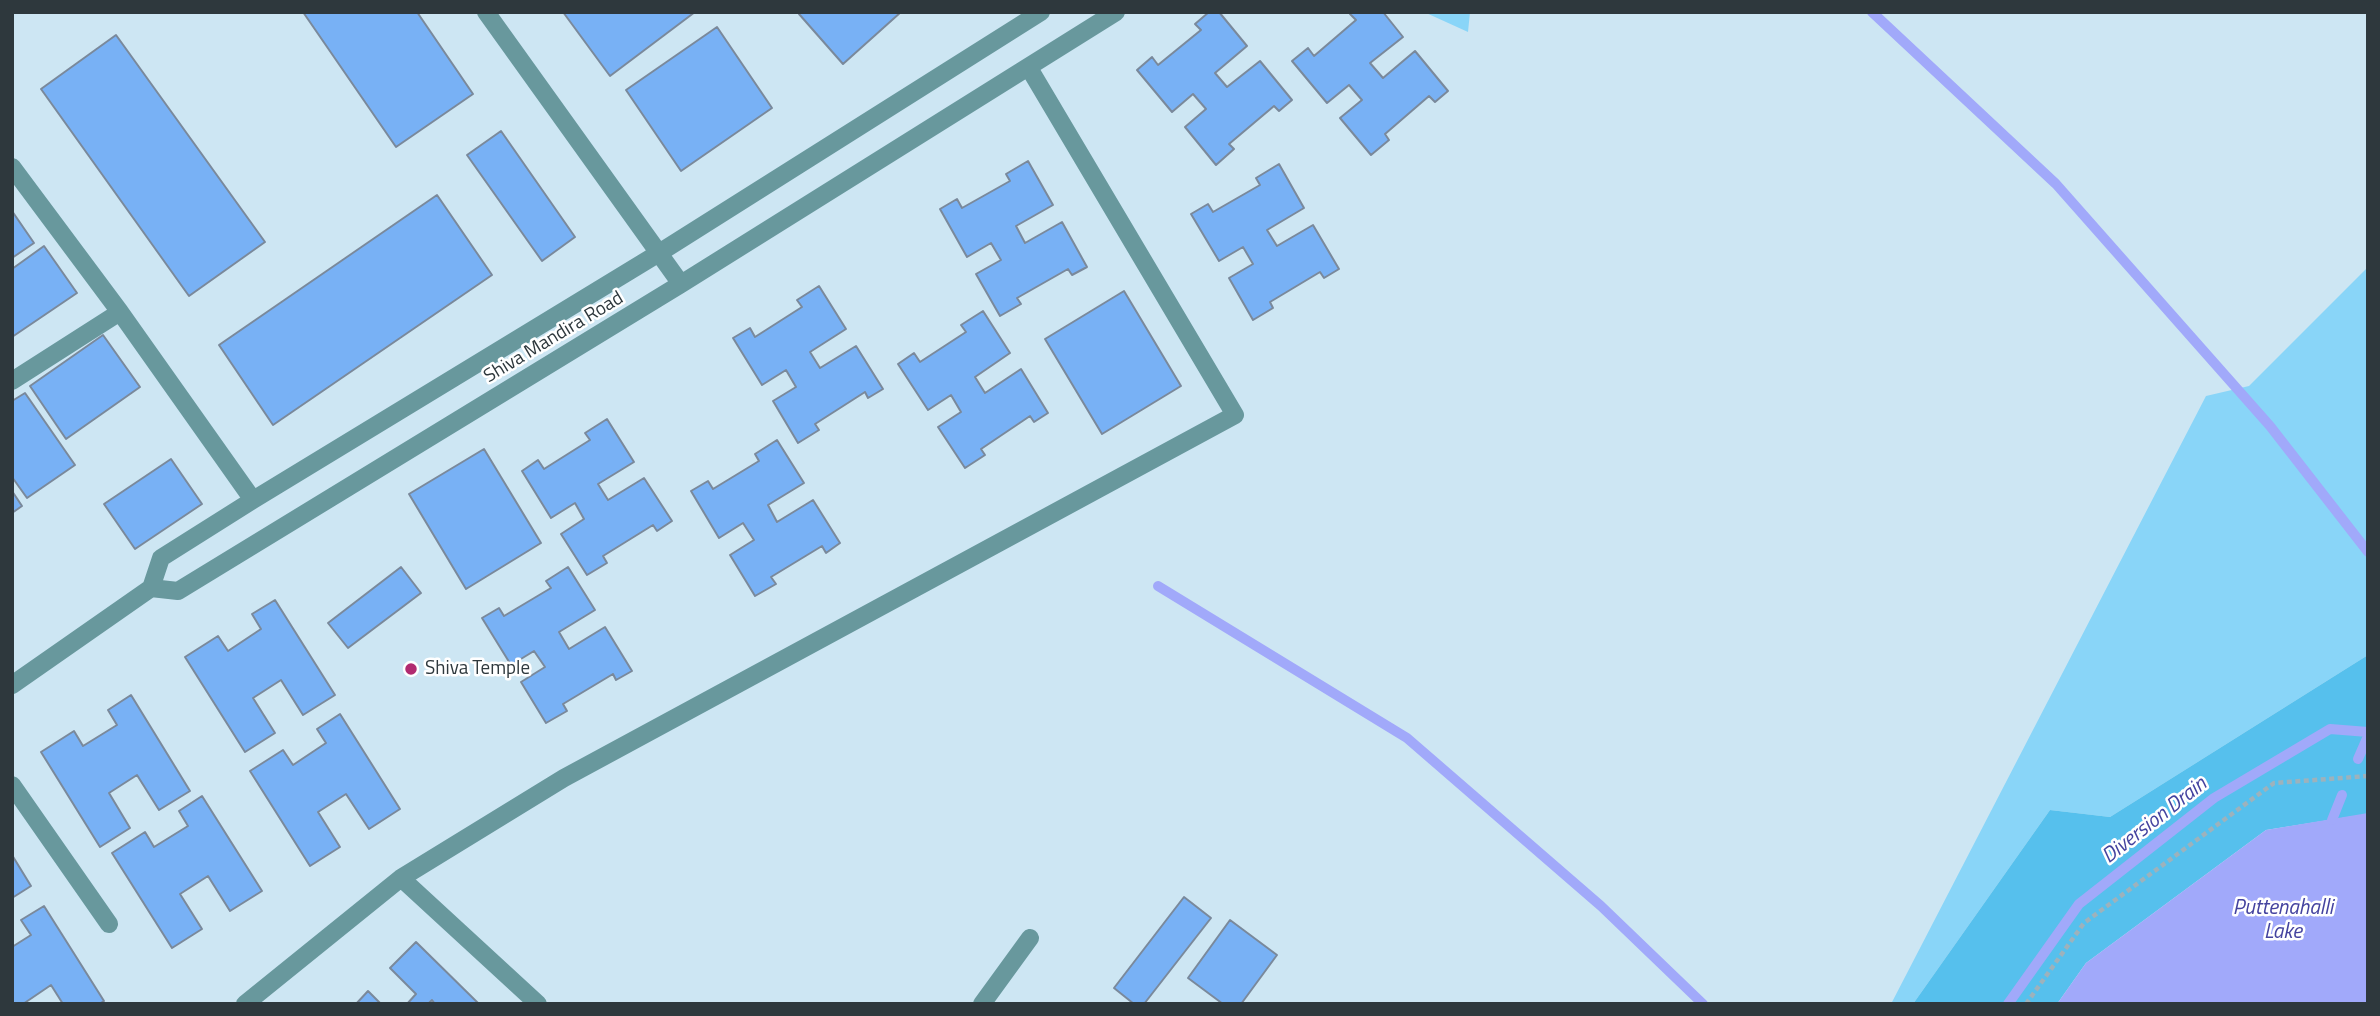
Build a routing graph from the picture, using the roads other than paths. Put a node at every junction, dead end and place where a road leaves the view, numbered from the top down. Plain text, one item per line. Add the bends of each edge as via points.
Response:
1 (486, 12) edge
2 (1041, 12) edge
3 (1116, 12) edge
4 (1029, 68) junction
5 (12, 167) edge
6 (659, 253) junction
7 (681, 284) junction
8 (120, 312) junction
9 (12, 382) edge
10 (253, 500) junction
11 (151, 587) junction
12 (12, 685) edge
13 (12, 785) edge
14 (401, 878) junction
15 (109, 924) dead end
16 (1030, 938) dead end
17 (245, 1004) edge
18 (538, 1004) edge
19 (982, 1004) edge

1 - 6 street
2 - 6 street
3 - 4 street, Shiva Mandira Road
4 - 7 street, Shiva Mandira Road
4 - 14 street via 1235,415 564,778
5 - 8 street
6 - 7 street
6 - 10 street
7 - 11 street, Shiva Mandira Road via 178,591
8 - 9 street
8 - 10 street
10 - 11 street via 161,558
11 - 12 street
13 - 15 street
14 - 17 street
14 - 18 street
16 - 19 street

